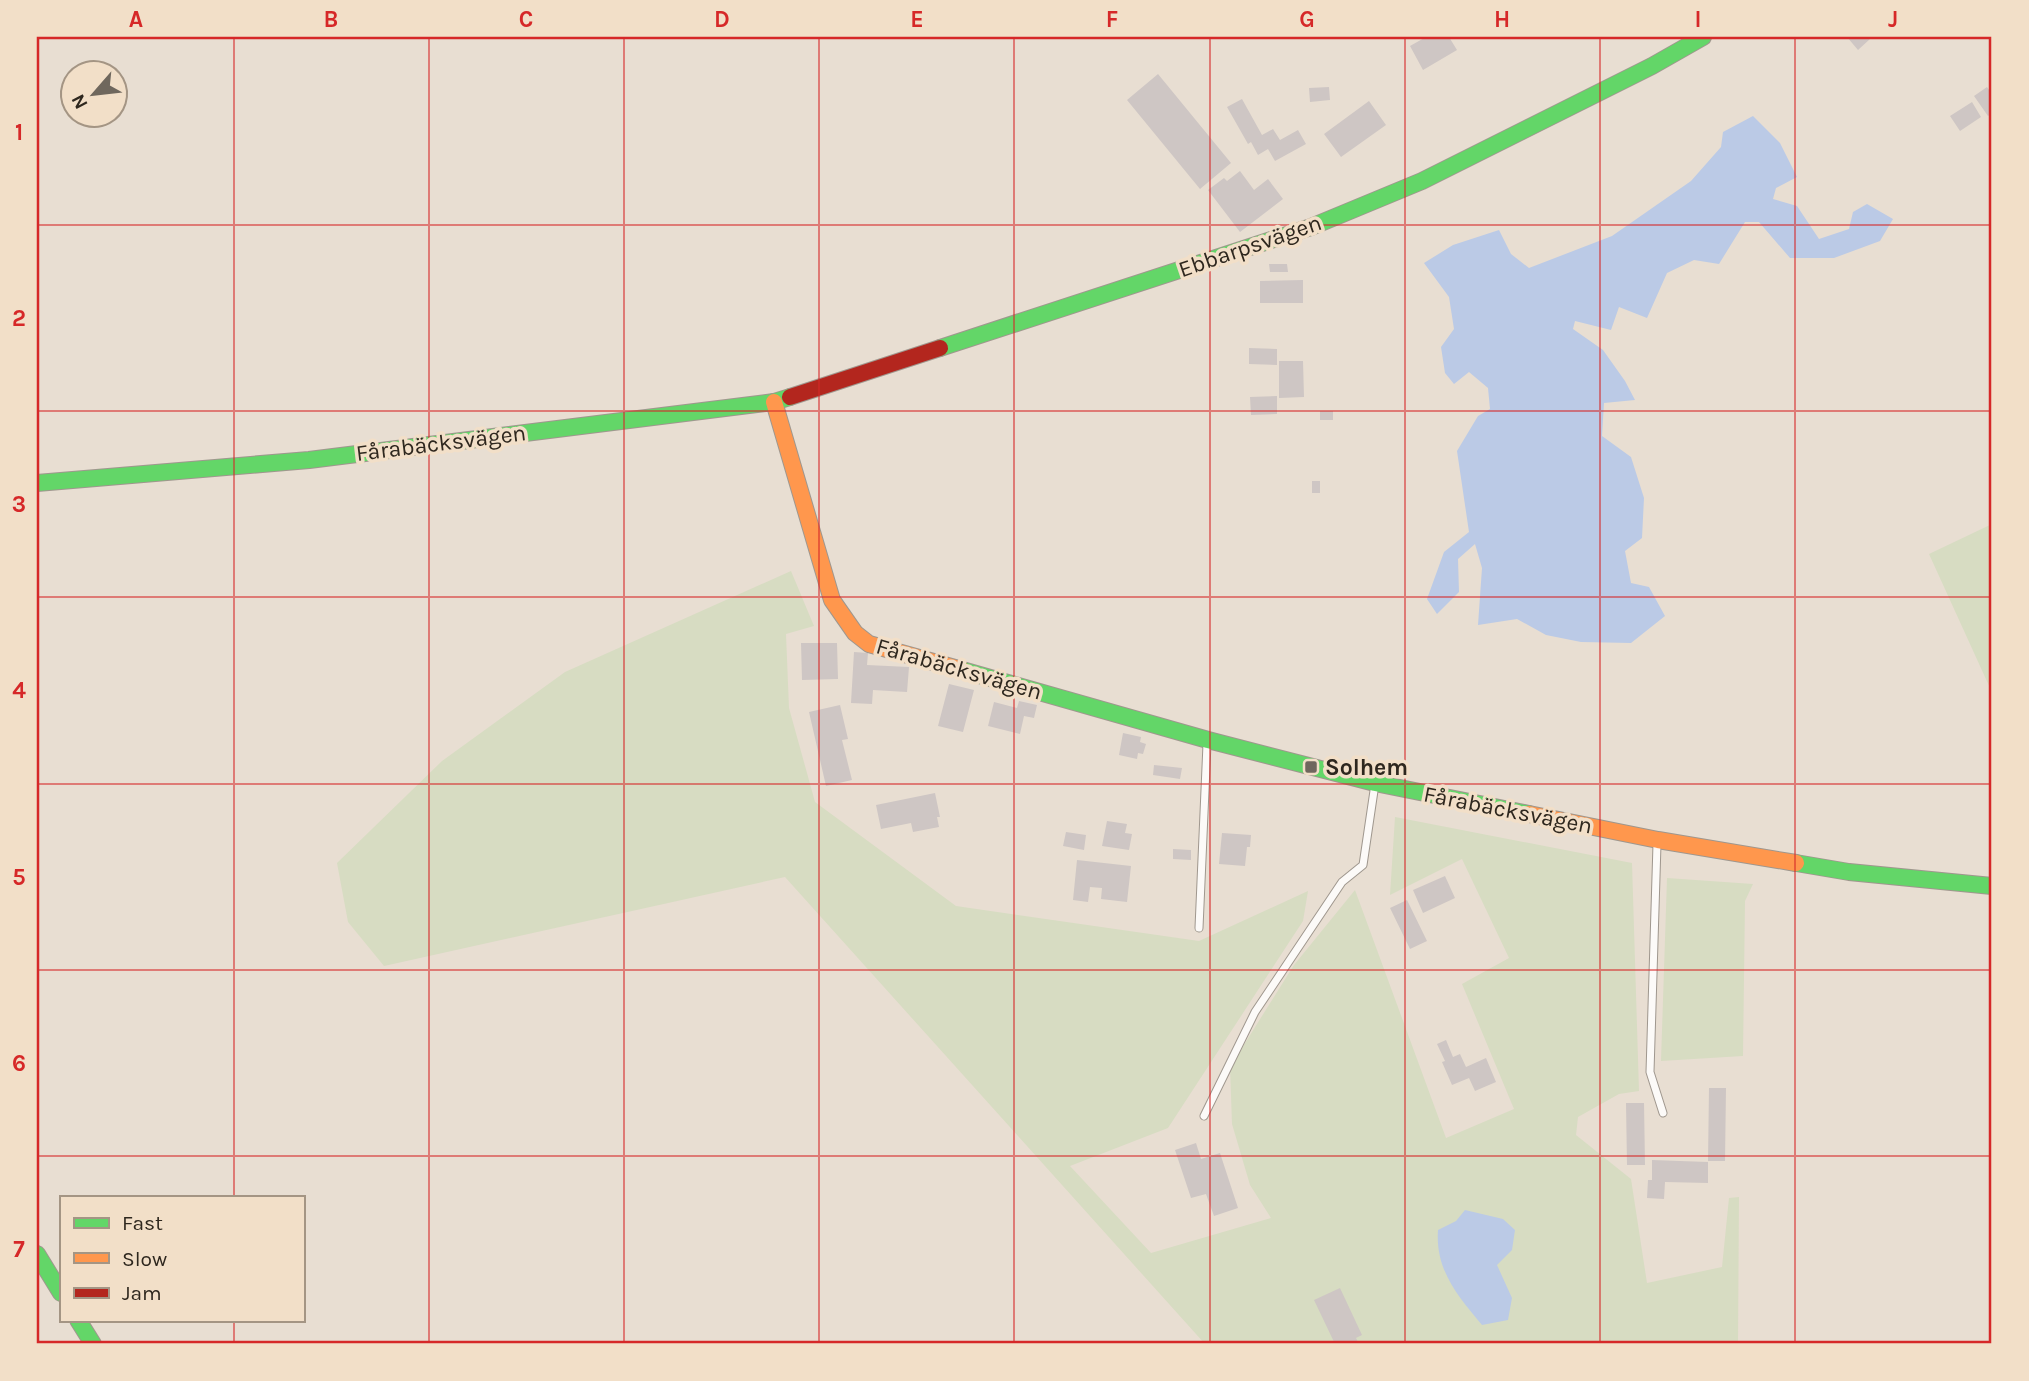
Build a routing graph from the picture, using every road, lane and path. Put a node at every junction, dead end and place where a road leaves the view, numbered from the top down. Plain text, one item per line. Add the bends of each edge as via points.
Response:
1 (1703, 37) edge
2 (774, 402) junction
3 (37, 483) edge
4 (1208, 740) junction
5 (1375, 783) junction
6 (1658, 840) junction
7 (1992, 886) edge
8 (1199, 928) dead end
9 (1663, 1114) dead end
10 (1204, 1116) dead end
11 (37, 1254) edge
12 (60, 1291) edge
13 (79, 1322) edge
14 (93, 1344) edge

1 - 2 street, Ebbarpsvägen via 1422,181 1311,227
2 - 3 street, Fårabäcksvägen via 309,460
2 - 4 street, Fårabäcksvägen via 832,600 855,633 869,644
4 - 5 street, Fårabäcksvägen
4 - 8 lane
5 - 6 street, Fårabäcksvägen
5 - 10 lane via 1363,865 1342,882 1255,1012
6 - 7 street, Fårabäcksvägen via 1849,872
6 - 9 lane via 1650,1073
11 - 12 street
13 - 14 street

